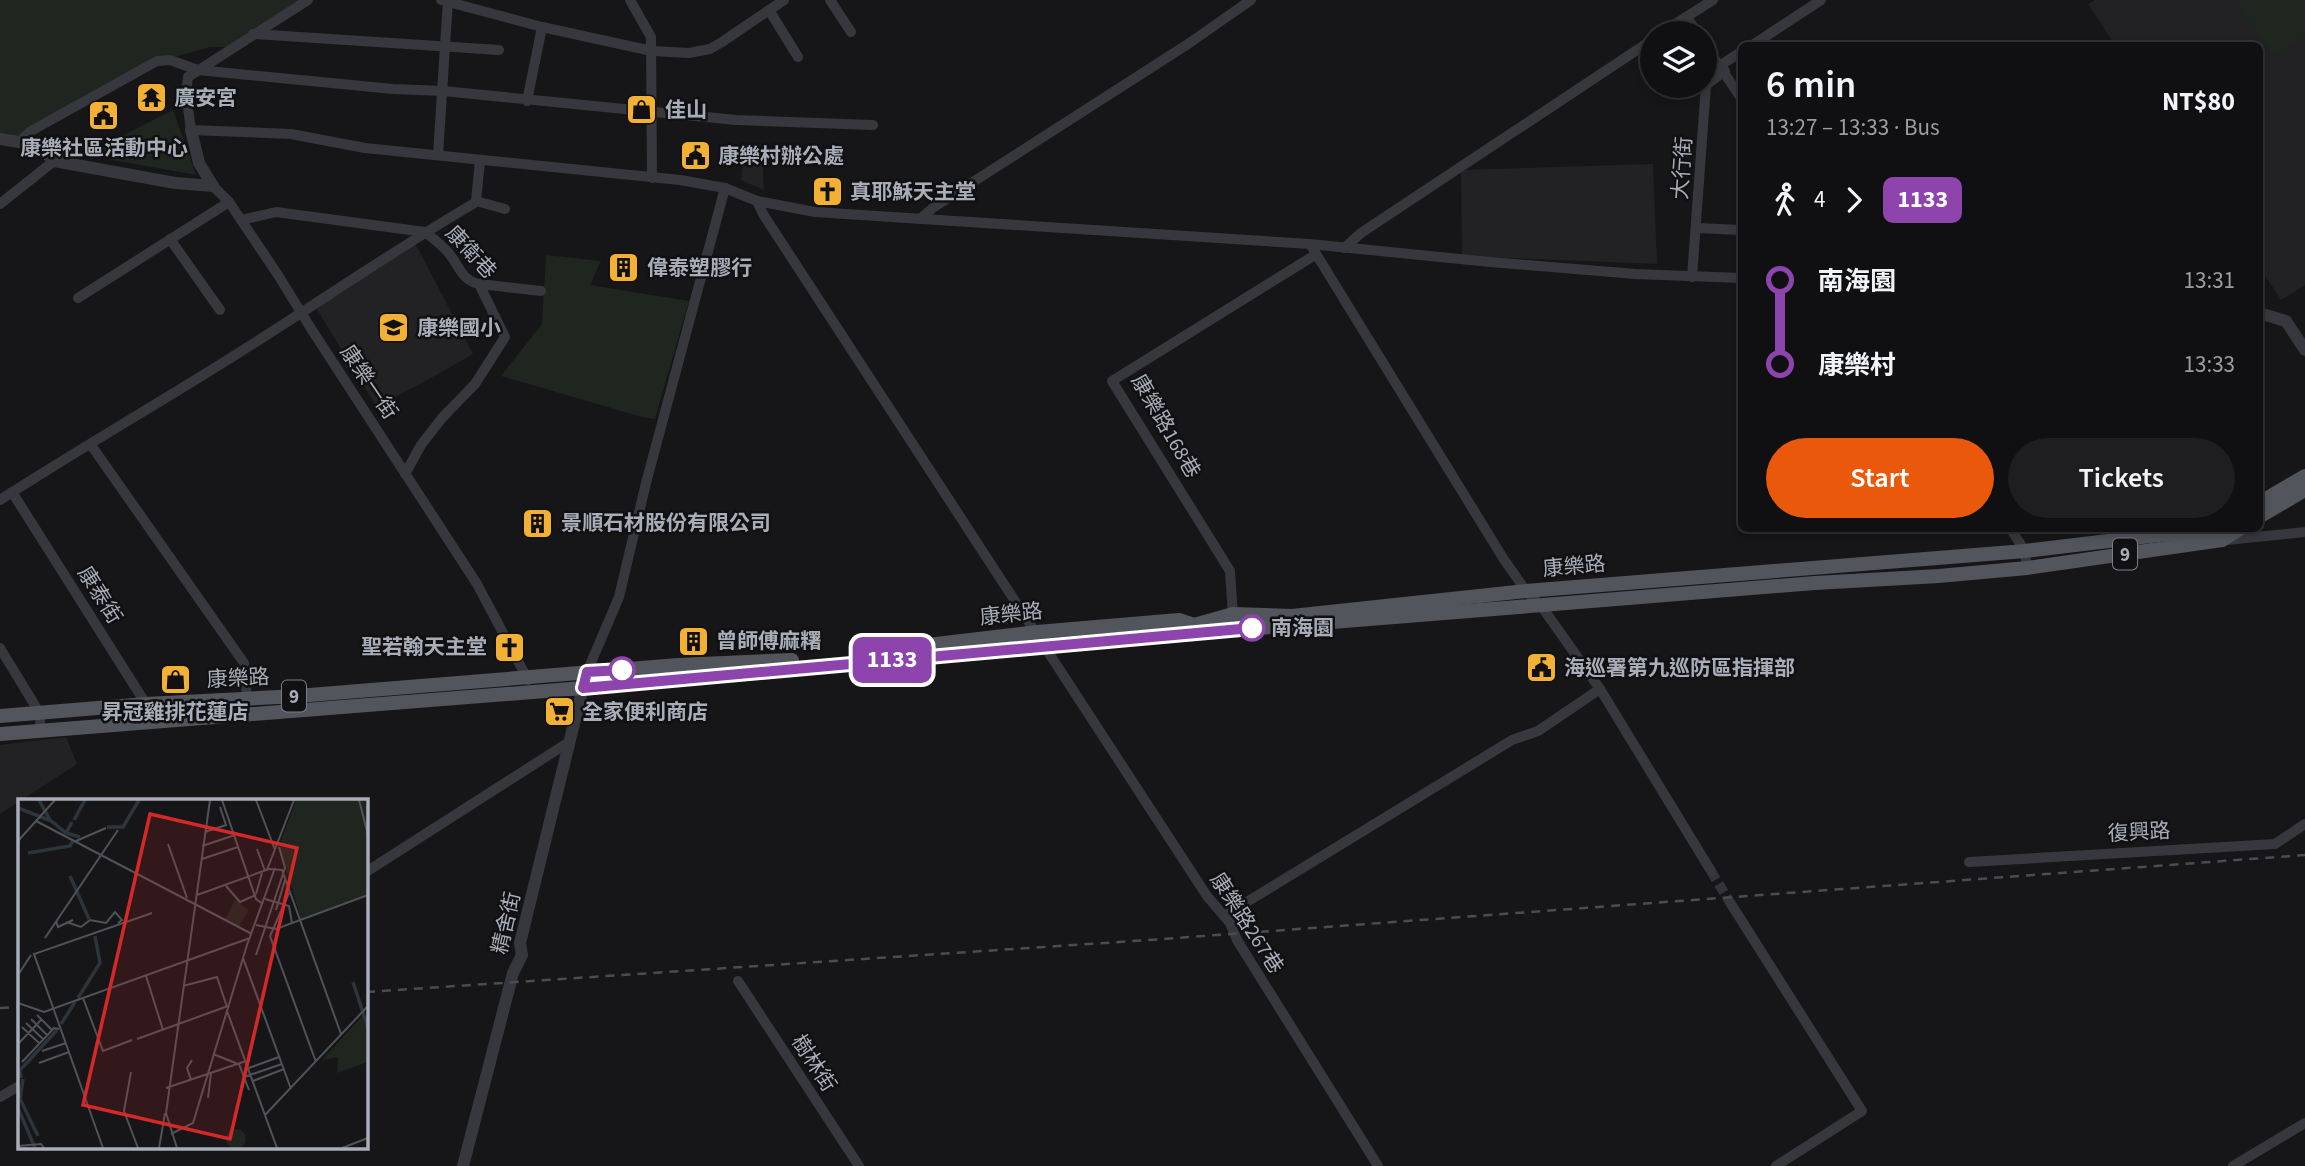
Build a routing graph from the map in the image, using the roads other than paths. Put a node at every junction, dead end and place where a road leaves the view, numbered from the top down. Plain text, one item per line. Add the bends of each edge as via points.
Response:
1 (307, 0) edge
2 (445, 0) edge
3 (630, 0) edge
4 (784, 0) edge
5 (830, 0) edge
6 (1251, 0) edge
7 (1713, 0) edge
8 (1817, 1) edge
9 (769, 10) junction
10 (1686, 17) junction
11 (1680, 21) edge
12 (1689, 21) edge
13 (542, 27) junction
14 (851, 32) dead end
15 (253, 34) junction
16 (1757, 42) edge
17 (445, 45) junction
18 (1640, 48) edge
19 (499, 50) dead end
20 (652, 51) junction
21 (1738, 55) edge
22 (798, 57) dead end
23 (1717, 60) edge
24 (1723, 68) junction
25 (198, 70) junction
26 (443, 91) junction
27 (1738, 93) edge
28 (527, 101) junction
29 (652, 112) junction
30 (873, 125) dead end
31 (191, 130) junction
32 (0, 139) edge
33 (20, 141) junction
34 (438, 155) junction
35 (54, 160) junction
36 (481, 161) junction
37 (652, 178) junction
38 (213, 186) junction
39 (725, 188) junction
40 (476, 201) junction
41 (757, 201) junction
42 (229, 202) junction
43 (0, 204) edge
44 (505, 209) dead end
45 (920, 219) junction
46 (241, 220) junction
47 (1697, 228) junction
48 (1738, 230) edge
49 (425, 232) junction
50 (170, 239) junction
51 (1310, 244) junction
52 (1344, 248) junction
53 (1315, 255) junction
54 (1692, 277) junction
55 (1738, 278) edge
56 (479, 284) junction
57 (541, 290) dead end
58 (78, 298) dead end
59 (220, 310) dead end
60 (302, 313) junction
61 (2263, 314) edge
62 (2305, 350) edge
63 (91, 445) junction
64 (405, 474) junction
65 (2305, 476) edge
66 (2305, 490) edge
67 (12, 492) junction
68 (0, 500) edge
69 (2263, 501) edge
70 (2263, 515) edge
71 (2013, 532) edge
72 (2218, 532) edge
73 (2305, 532) edge
74 (2025, 551) junction
75 (1813, 567) junction
76 (2027, 568) junction
77 (1815, 583) junction
78 (1526, 591) junction
79 (1542, 607) junction
80 (1233, 614) junction
81 (1234, 630) junction
82 (1037, 632) junction
83 (1044, 646) junction
84 (0, 648) edge
85 (587, 672) junction
86 (528, 684) junction
87 (583, 688) junction
88 (1600, 689) junction
89 (247, 699) junction
90 (146, 704) junction
91 (39, 712) junction
92 (0, 716) edge
93 (148, 721) junction
94 (41, 730) junction
95 (0, 734) edge
96 (569, 742) junction
97 (2305, 824) edge
98 (1969, 862) dead end
99 (368, 871) edge
100 (1712, 871) tunnel mouth
101 (1731, 904) tunnel mouth
102 (1224, 916) junction
103 (738, 981) dead end
104 (18, 1087) edge
105 (0, 1097) edge
106 (2305, 1123) edge
107 (463, 1166) edge
108 (859, 1166) edge
109 (1378, 1166) edge
110 (1776, 1166) edge
111 (2233, 1166) edge

1 - 15 street
2 - 13 street
2 - 17 street
3 - 20 street via 651,37
4 - 9 street
5 - 14 street
6 - 45 street
7 - 10 street
8 - 16 street
9 - 20 street via 710,49
9 - 22 street
10 - 11 street
10 - 12 street
13 - 20 street
13 - 28 street
15 - 17 street
15 - 25 street
17 - 19 street
17 - 26 street
18 - 52 street
20 - 29 street
21 - 24 street
23 - 24 street
24 - 27 street
24 - 47 street, 大行街 via 1706,85
25 - 26 street
25 - 31 street, 康樂一街 via 188,77 186,93
25 - 33 street via 170,60 157,61
26 - 28 street
26 - 34 street
28 - 29 street
29 - 30 street
29 - 37 street
31 - 34 street via 291,134
31 - 38 street, 康樂一街 via 199,163
32 - 33 street
33 - 35 street via 37,145
34 - 36 street
35 - 38 street
35 - 43 street
36 - 37 street
36 - 40 street
37 - 39 street
38 - 42 street, 康樂一街
39 - 41 street
39 - 85 street via 619,597
40 - 44 street
40 - 49 street
41 - 45 street via 815,212
41 - 82 street, 康樂路267巷
42 - 46 street, 康樂一街
42 - 50 street
45 - 51 street
46 - 49 street via 276,212
46 - 60 street, 康樂一街
47 - 48 street
47 - 54 street, 大行街
49 - 56 street, 康衛巷 via 453,258 459,272
49 - 60 street
50 - 58 street
50 - 59 street
51 - 52 street
51 - 53 street
52 - 54 street
53 - 78 street
53 - 80 street, 康樂路168巷 via 1112,381 1230,571
54 - 55 street
56 - 57 street
56 - 64 street, 康衛巷 via 505,337 475,384 421,444
60 - 63 street
60 - 64 street, 康樂一街
61 - 62 street via 2286,321
63 - 67 street
63 - 89 street via 244,663
64 - 86 street, 康樂一街 via 477,584
65 - 69 main road
66 - 70 main road
67 - 68 street
67 - 90 street, 康泰街
71 - 74 street
72 - 73 street
72 - 74 main road, 9
72 - 76 main road, 9
74 - 75 main road, 康樂路 / 9
74 - 76 street
75 - 77 main road
75 - 78 main road, 康樂路 / 9
76 - 77 main road, 康樂路 / 9
77 - 79 main road, 康樂路 / 9
78 - 79 street
78 - 80 main road, 康樂路 / 9 via 1292,616
79 - 81 main road, 康樂路 / 9
79 - 88 street
80 - 81 street, 康樂路168巷
80 - 82 main road, 康樂路 / 9 via 1194,625 1179,620
81 - 83 main road, 康樂路 / 9
82 - 83 street, 康樂路267巷
82 - 85 main road, 康樂路 / 9 via 817,659
83 - 87 main road, 康樂路 / 9
83 - 102 street, 康樂路267巷
84 - 91 street
85 - 86 main road, 康樂路 / 9
85 - 87 street, 精舍街
86 - 87 main road, 康樂路 / 9
86 - 89 main road, 康樂路 / 9
86 - 93 main road, 康樂路 / 9
87 - 96 street, 精舍街
88 - 100 street
88 - 102 street via 1538,731 1512,740
89 - 90 main road, 康樂路 / 9
90 - 91 main road, 康樂路 / 9
90 - 93 street, 康泰街
91 - 92 main road, 康樂路 / 9
91 - 94 street
93 - 94 main road, 康樂路 / 9
94 - 95 main road, 康樂路 / 9
96 - 99 street
96 - 107 street, 精舍街 via 520,943 522,955 513,973
97 - 98 street, 復興路 via 2275,844
101 - 110 street via 1862,1111
102 - 109 street, 康樂路267巷
103 - 108 street, 樹林街
104 - 105 street
106 - 111 street

